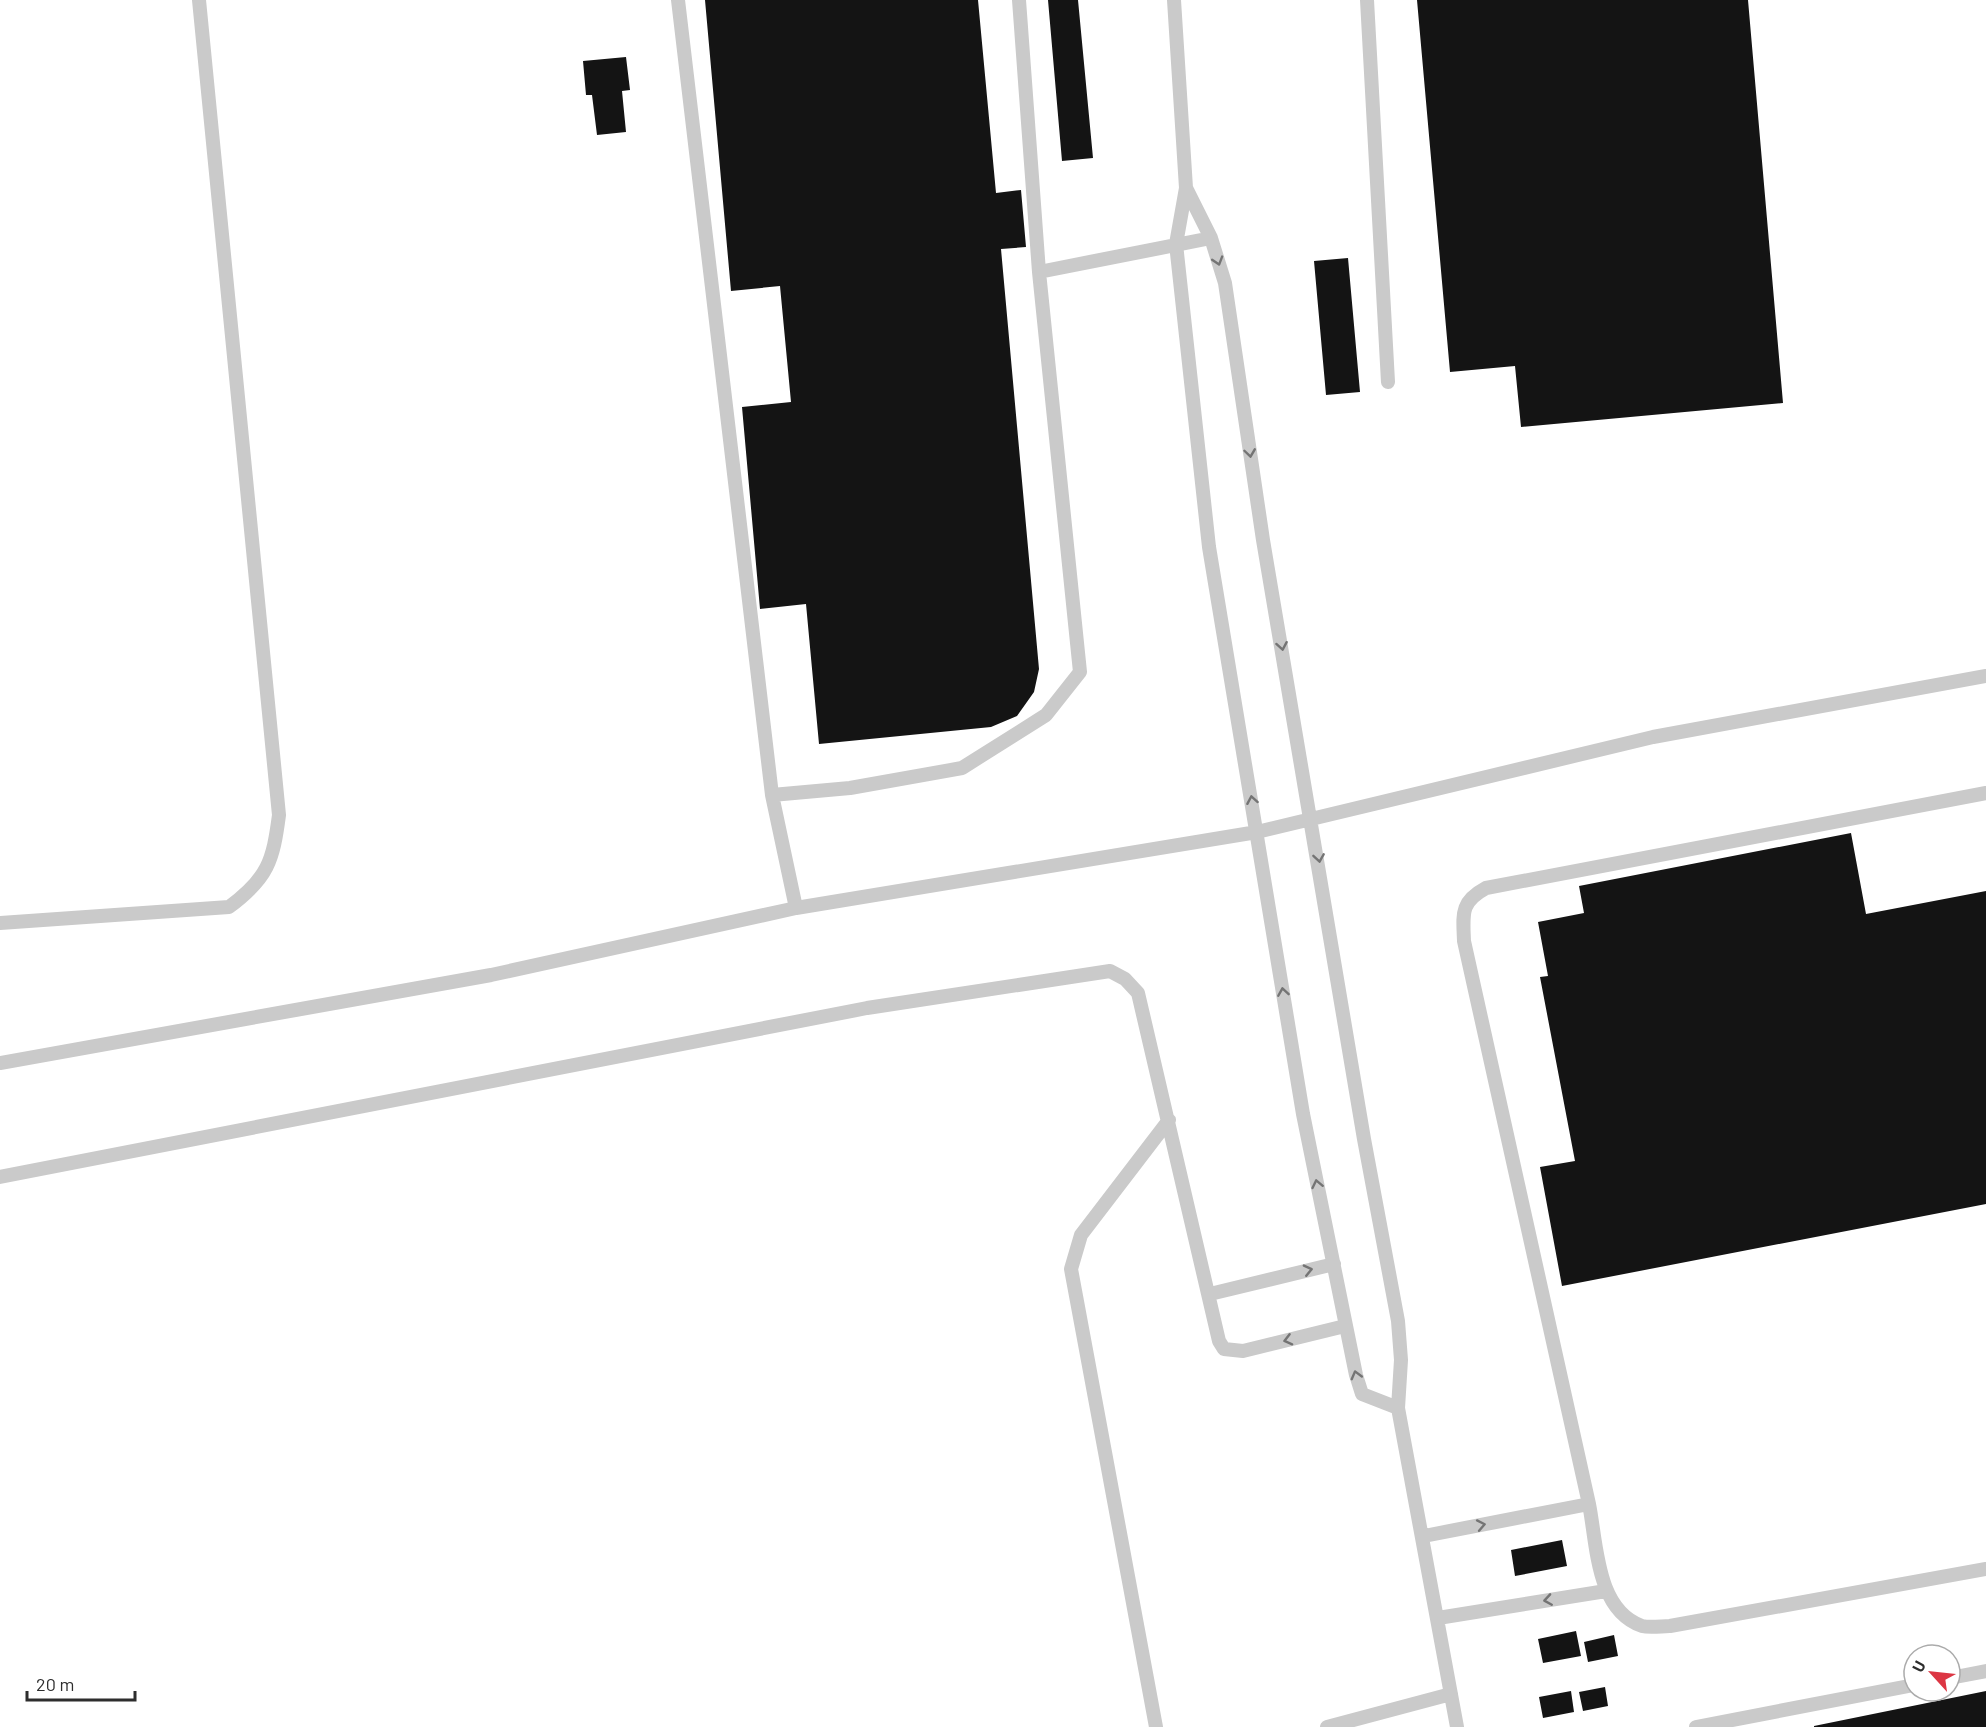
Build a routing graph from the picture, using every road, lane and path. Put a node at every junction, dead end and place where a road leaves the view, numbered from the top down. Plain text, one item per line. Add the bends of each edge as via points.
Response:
1 (199, 0) edge
2 (678, 0) edge
3 (1019, 0) edge
4 (1174, 0) edge
5 (1367, 0) edge
6 (1186, 189) junction
7 (1211, 238) junction
8 (1176, 244) junction
9 (1039, 272) junction
10 (1388, 382) dead end
11 (1986, 676) edge
12 (1986, 793) edge
13 (771, 795) junction
14 (1312, 819) junction
15 (1257, 832) junction
16 (796, 908) junction
17 (0, 922) edge
18 (0, 1063) edge
19 (1169, 1120) junction
20 (0, 1177) edge
21 (1334, 1264) junction
22 (1210, 1294) junction
23 (1345, 1326) junction
24 (1398, 1408) junction
25 (1589, 1504) junction
26 (1424, 1536) junction
27 (1986, 1569) edge
28 (1606, 1591) junction
29 (1438, 1618) junction
30 (1986, 1671) edge
31 (1962, 1676) edge
32 (1902, 1687) edge
33 (1451, 1694) junction
34 (1156, 1727) edge
35 (1327, 1727) edge
36 (1457, 1727) edge
37 (1696, 1727) edge

1 - 17 lane via 279,815 274,853 248,892 229,907
2 - 13 lane
3 - 9 lane
4 - 6 lane
5 - 10 lane
6 - 7 lane
6 - 8 lane
7 - 8 lane
7 -> 14 lane via 1225,283 1263,540
8 - 9 lane
15 -> 8 lane via 1209,547
9 - 13 lane via 1080,672 1046,715 962,768 850,788
11 - 14 lane via 1653,737
12 - 25 lane via 1486,888 1472,896 1463,911 1464,941
13 - 16 lane
14 - 15 lane
14 -> 24 lane via 1398,1321
15 - 16 lane
21 -> 15 lane via 1303,1114
16 - 18 lane via 491,975
19 - 20 lane via 1138,993 1110,971 1096,971 867,1008
19 - 22 lane
19 - 34 lane via 1081,1235 1071,1269
22 -> 21 lane
21 - 23 lane
23 -> 22 lane via 1231,1351 1219,1341
24 -> 23 lane via 1362,1394
24 - 26 lane
26 -> 25 lane
25 - 28 lane
26 - 29 lane
27 - 28 lane via 1670,1626 1643,1626 1621,1614
28 -> 29 lane
29 - 33 lane
30 - 31 lane
32 - 37 lane
33 - 35 lane
33 - 36 lane

